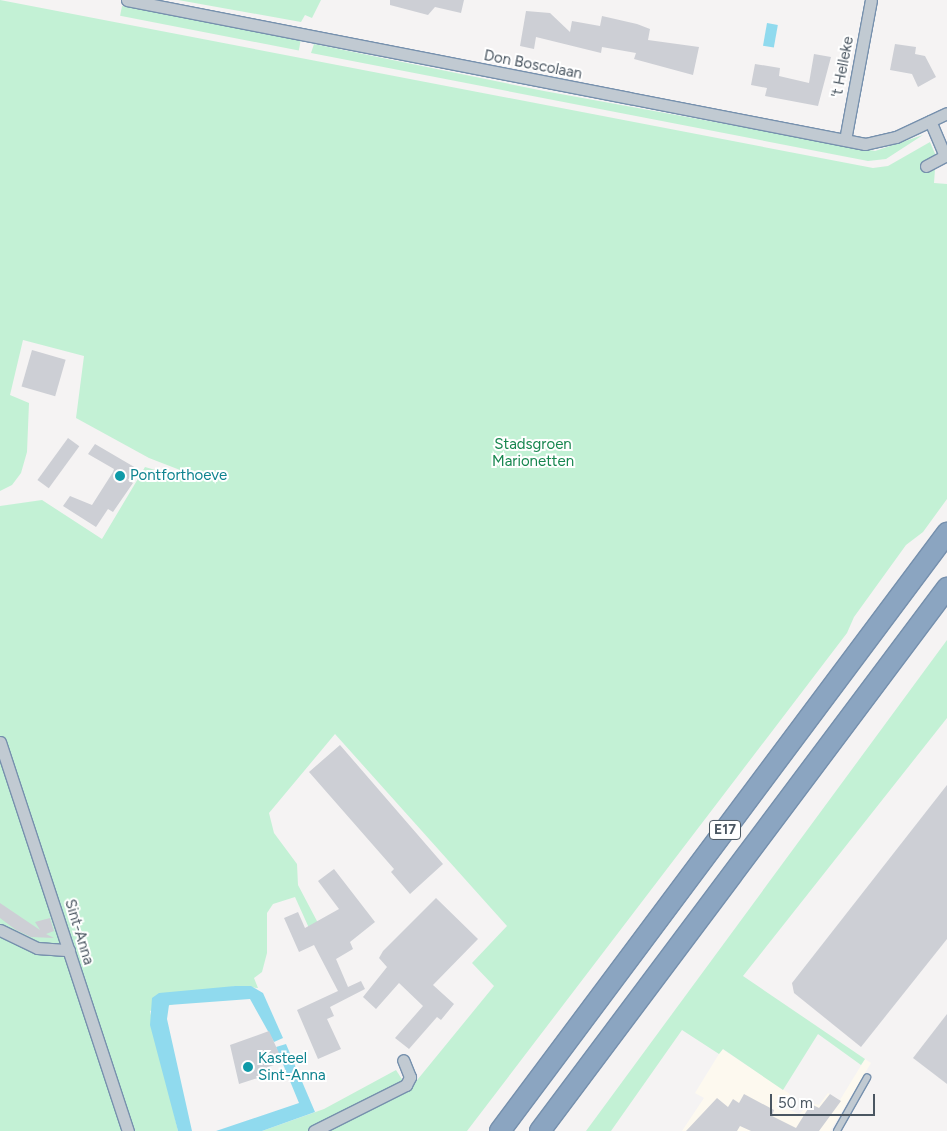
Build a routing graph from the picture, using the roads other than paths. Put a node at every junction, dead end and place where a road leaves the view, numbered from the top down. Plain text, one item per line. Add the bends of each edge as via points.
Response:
1 (127, 0) edge
2 (871, 0) edge
3 (947, 113) edge
4 (930, 121) junction
5 (845, 140) junction
6 (946, 156) edge
7 (926, 166) dead end
8 (947, 533) edge
9 (947, 588) edge
10 (0, 742) edge
11 (0, 930) edge
12 (69, 950) junction
13 (403, 1060) dead end
14 (866, 1078) dead end
15 (128, 1131) edge
16 (314, 1131) edge
17 (500, 1131) edge
18 (540, 1131) edge
19 (837, 1131) edge

1 - 5 street, Don Boscolaan
2 - 5 street, 't Helleke
3 - 4 street, Don Boscolaan
4 - 5 street, Don Boscolaan via 878,144
4 - 6 street
6 - 7 street
8 - 17 highway, E17
9 - 18 highway, E17
10 - 12 street, Sint-Anna
11 - 12 street via 37,948
12 - 15 street, Sint-Anna
13 - 16 street via 410,1077 406,1085
14 - 19 lane

